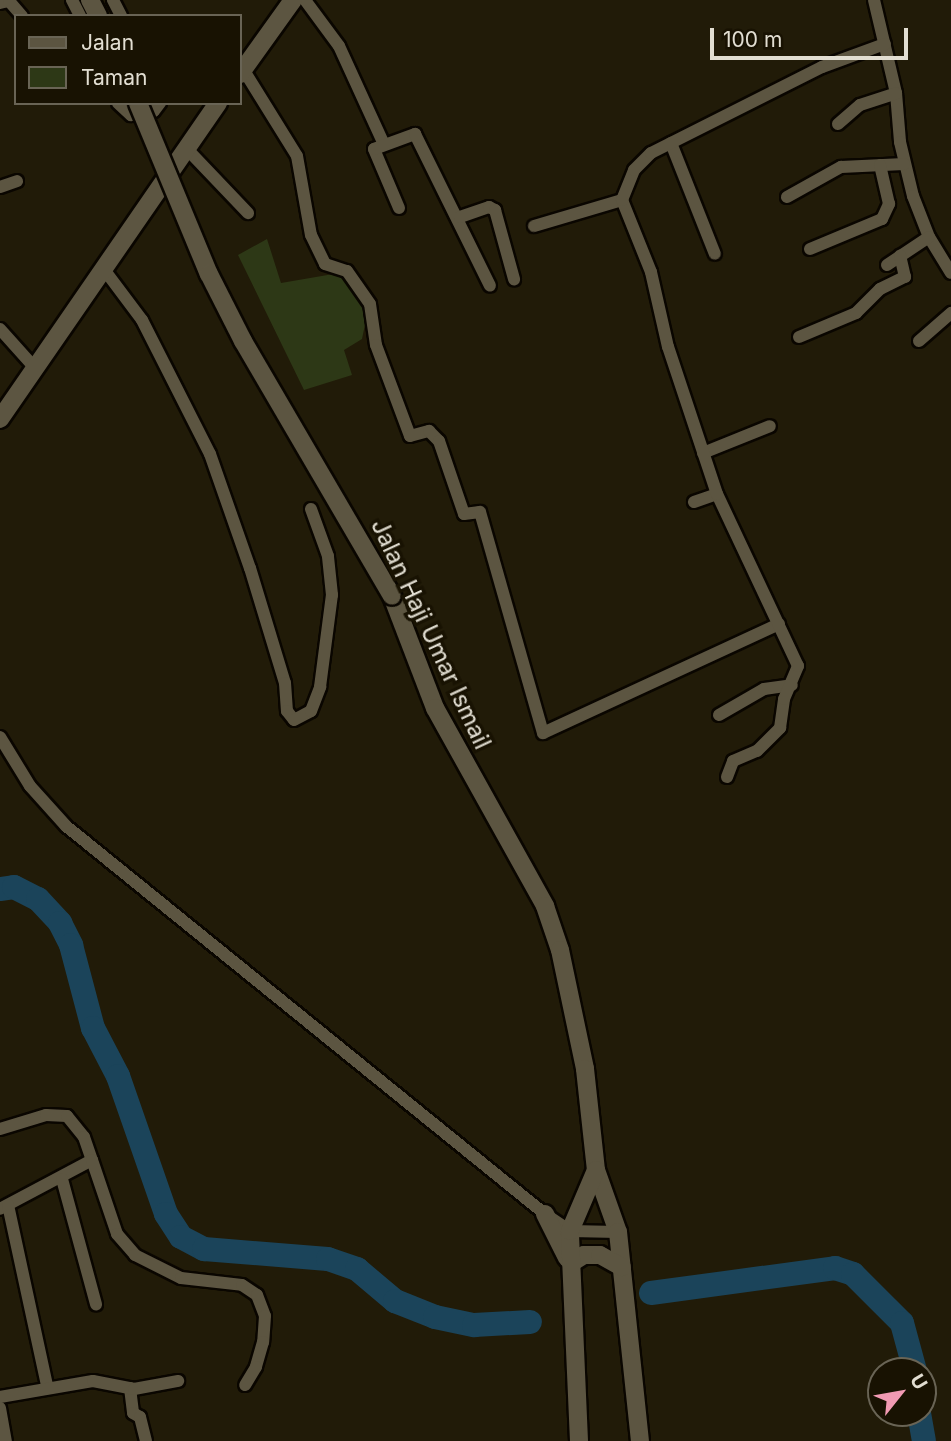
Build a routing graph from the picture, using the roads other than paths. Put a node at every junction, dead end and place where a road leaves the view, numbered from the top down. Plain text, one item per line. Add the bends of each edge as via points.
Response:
1 (293, 0) edge
2 (305, 0) edge
3 (874, 0) edge
4 (0, 3) edge
5 (20, 14) edge
6 (885, 44) junction
7 (242, 71) edge
8 (896, 93) junction
9 (120, 105) edge
10 (139, 105) edge
11 (158, 105) edge
12 (217, 105) edge
13 (838, 124) dead end
14 (383, 142) junction
15 (671, 143) junction
16 (186, 148) junction
17 (904, 164) junction
18 (880, 165) junction
19 (17, 181) dead end
20 (0, 187) edge
21 (787, 197) dead end
22 (622, 200) junction
23 (399, 208) dead end
24 (248, 213) dead end
25 (460, 217) junction
26 (534, 226) dead end
27 (929, 237) junction
28 (810, 249) dead end
29 (715, 254) dead end
30 (900, 256) junction
31 (887, 265) dead end
32 (103, 268) junction
33 (950, 269) edge
34 (514, 279) dead end
35 (490, 286) dead end
36 (951, 313) edge
37 (0, 330) edge
38 (799, 337) dead end
39 (919, 341) dead end
40 (35, 368) junction
41 (0, 419) edge
42 (770, 426) dead end
43 (703, 453) junction
44 (717, 494) junction
45 (694, 502) dead end
46 (311, 509) dead end
47 (779, 624) junction
48 (793, 685) junction
49 (719, 715) dead end
50 (0, 737) edge
51 (727, 777) dead end
52 (0, 1129) edge
53 (92, 1160) junction
54 (596, 1170) junction
55 (61, 1179) junction
56 (4, 1207) edge
57 (545, 1214) junction
58 (570, 1231) junction
59 (618, 1232) junction
60 (571, 1270) junction
61 (622, 1271) junction
62 (96, 1304) dead end
63 (178, 1381) dead end
64 (245, 1385) dead end
65 (47, 1387) junction
66 (130, 1388) junction
67 (0, 1397) edge
68 (0, 1408) edge
69 (6, 1441) edge
70 (146, 1441) edge
71 (579, 1441) edge
72 (640, 1441) edge

1 - 7 main road
2 - 14 street via 333,36
3 - 6 street
4 - 5 street via 9,1
6 - 8 street
6 - 15 street via 822,67
7 - 47 street via 297,156 311,235 326,264 347,271 370,304 376,345 410,436 429,431 439,441 464,514 480,512 542,733
8 - 13 street via 860,105
8 - 17 street
9 - 11 street via 131,115 154,111
10 - 54 main road, Jalan Haji Umar Ismail, bridge via 237,330 392,596 435,708 545,906 577,1020
12 - 16 main road
14 - 23 street via 375,146 375,155
14 - 25 street via 411,133 418,136
15 - 22 street via 640,161
15 - 29 street
16 - 24 street
16 - 32 main road
17 - 18 street
17 - 27 street
18 - 21 street via 841,167
18 - 28 street via 889,204 886,214
19 - 20 street
22 - 26 street
22 - 43 street via 651,272 668,347
25 - 34 street via 489,207 495,210
25 - 35 street
27 - 30 street
27 - 33 street
30 - 31 street
30 - 38 street via 905,277 880,289 856,313
32 - 40 main road
32 - 46 street via 142,320 210,454 250,568 293,720 311,710 320,687 332,595 328,556
36 - 39 street
37 - 40 street
40 - 41 main road
42 - 43 street
43 - 44 street
44 - 45 street
44 - 47 street
47 - 48 street via 798,666
48 - 49 street via 764,689
48 - 51 street via 776,733 757,751 733,761
50 - 57 street via 30,786 66,826
52 - 53 street via 46,1115 67,1116 84,1137
53 - 55 street
53 - 64 street via 117,1234 135,1255 181,1278 242,1286 257,1294 265,1316 263,1342
54 - 58 main road
54 - 59 main road, Jalan Haji Umar Ismail
55 - 56 street
55 - 62 street
56 - 65 street
57 - 58 street
57 - 60 main road
58 - 59 street
58 - 60 main road
59 - 61 main road, Jalan Haji Umar Ismail
60 - 61 main road via 584,1255 600,1255
60 - 71 main road
61 - 72 main road, Jalan Haji Umar Ismail
63 - 66 street
65 - 66 street via 109,1381
65 - 67 street
66 - 70 street via 133,1413 140,1417
68 - 69 street

